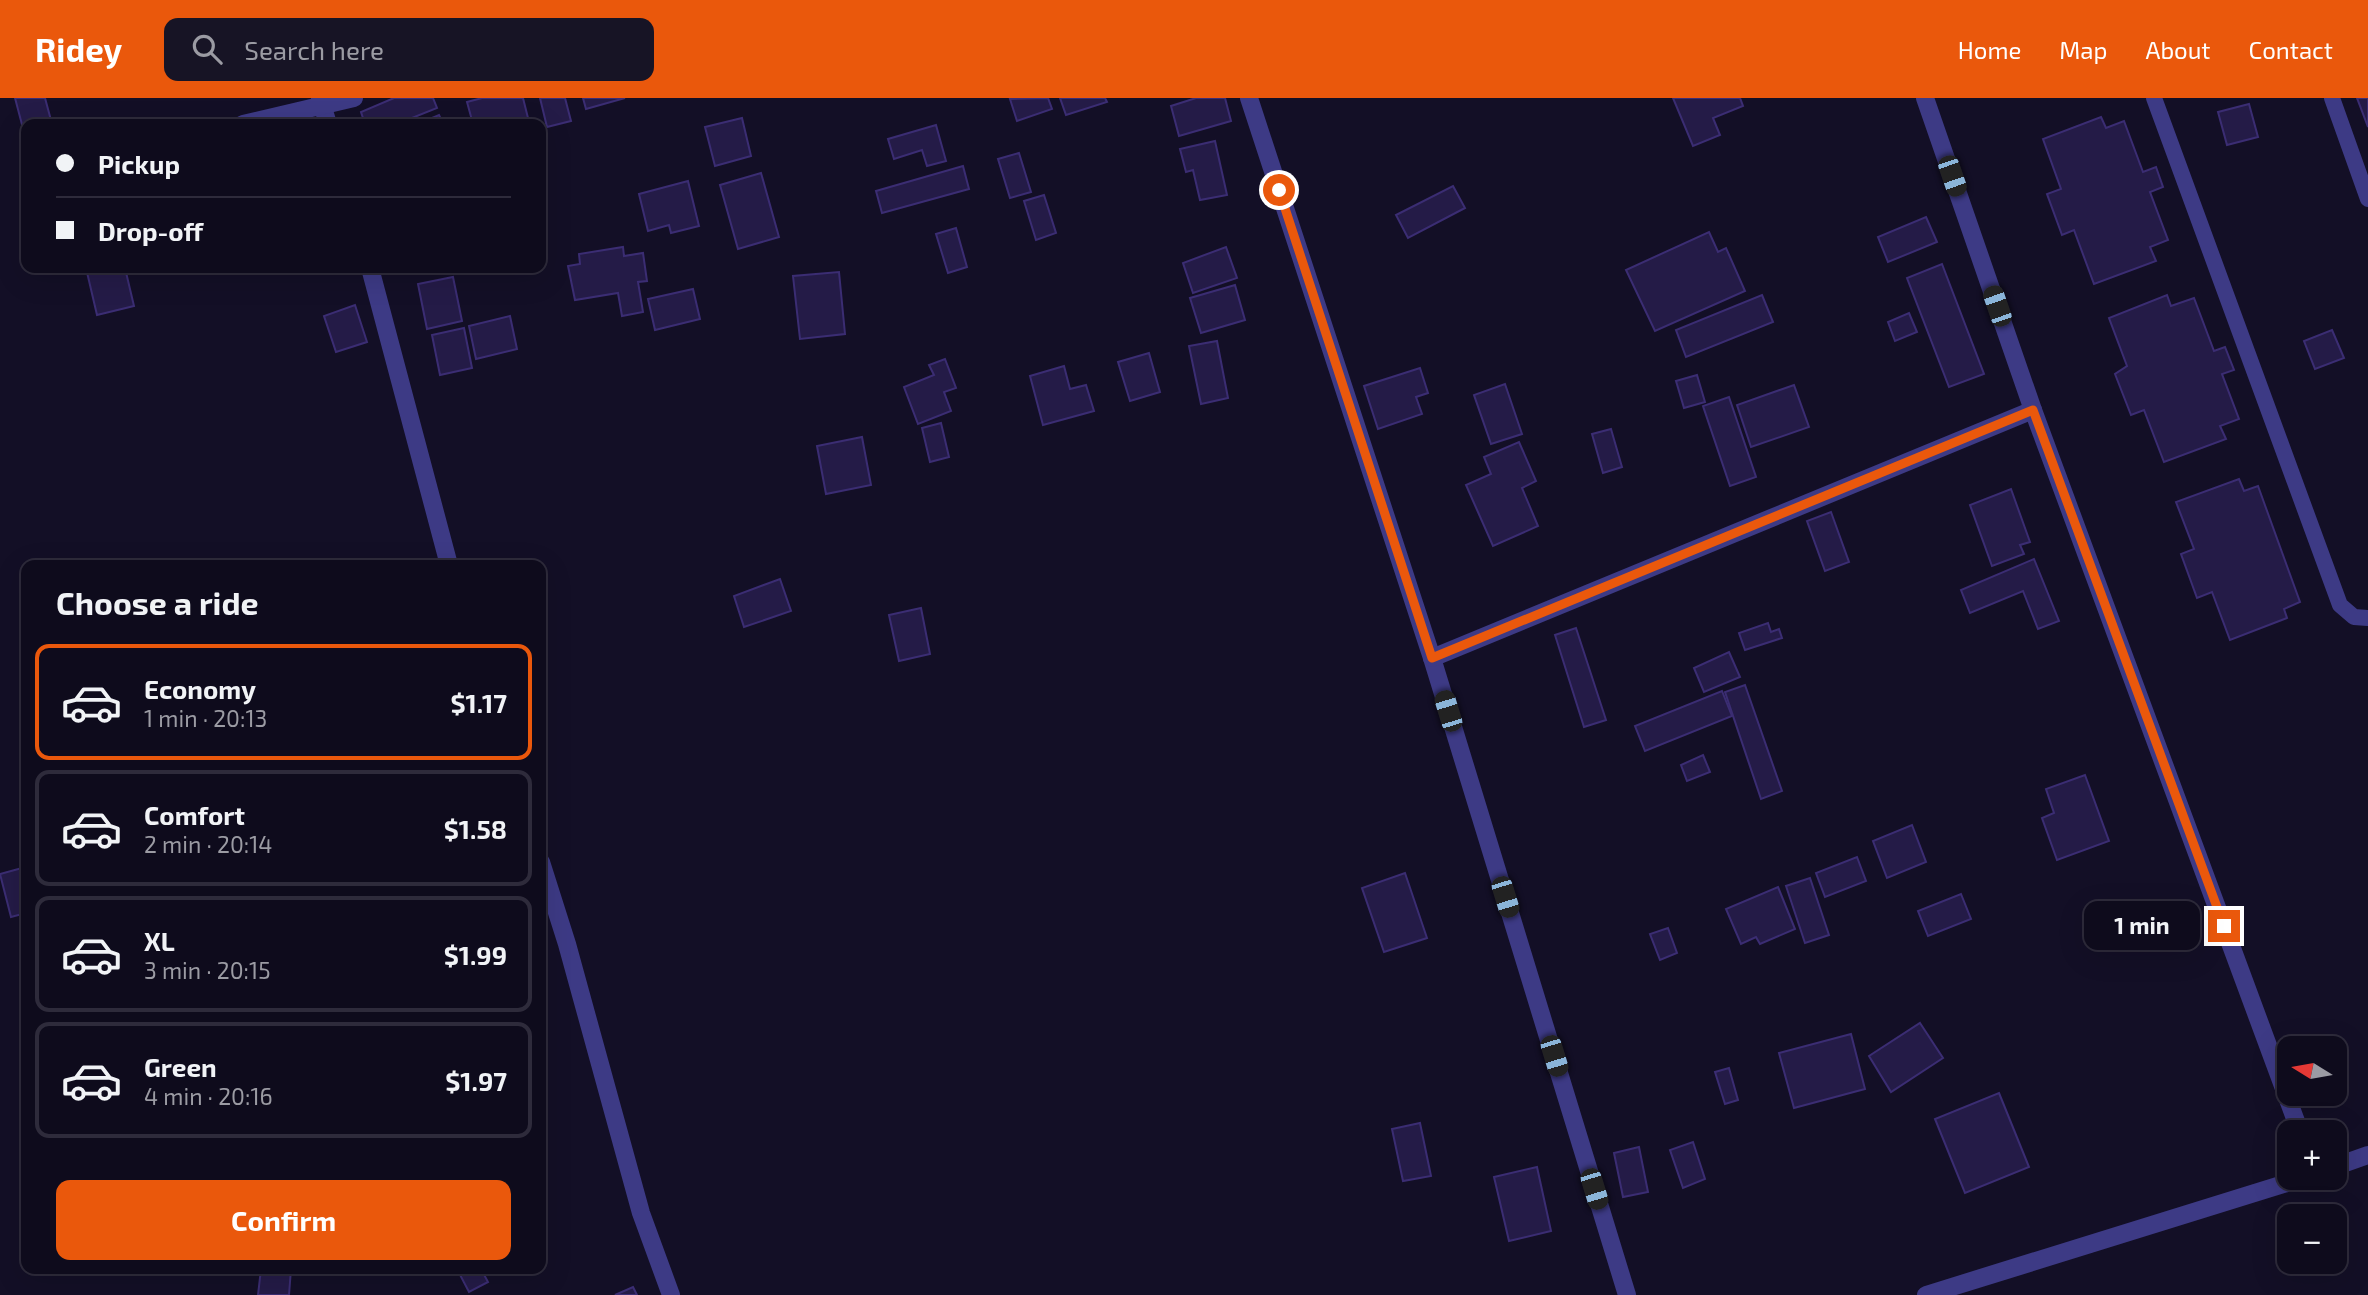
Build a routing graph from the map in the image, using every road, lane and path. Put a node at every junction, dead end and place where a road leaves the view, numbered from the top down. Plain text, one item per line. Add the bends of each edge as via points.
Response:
1 (354, 98) edge
2 (1249, 98) edge
3 (1925, 98) edge
4 (2154, 98) edge
5 (2332, 98) edge
6 (321, 102) edge
7 (261, 119) edge
8 (326, 119) edge
9 (2368, 199) edge
10 (371, 273) edge
11 (2033, 410) junction
12 (448, 560) edge
13 (2368, 618) edge
14 (1432, 658) junction
15 (546, 878) edge
16 (2296, 1120) edge
17 (2368, 1155) edge
18 (2347, 1162) edge
19 (2277, 1186) edge
20 (671, 1295) edge
21 (1627, 1295) edge
22 (1926, 1295) edge

1 - 6 street
2 - 14 street
3 - 11 street
4 - 13 lane via 2340,606 2354,617
5 - 9 lane
6 - 7 street
6 - 8 street
10 - 12 street
11 - 14 street
11 - 16 street
14 - 21 street
15 - 20 street via 641,1213
17 - 18 street
19 - 22 street

